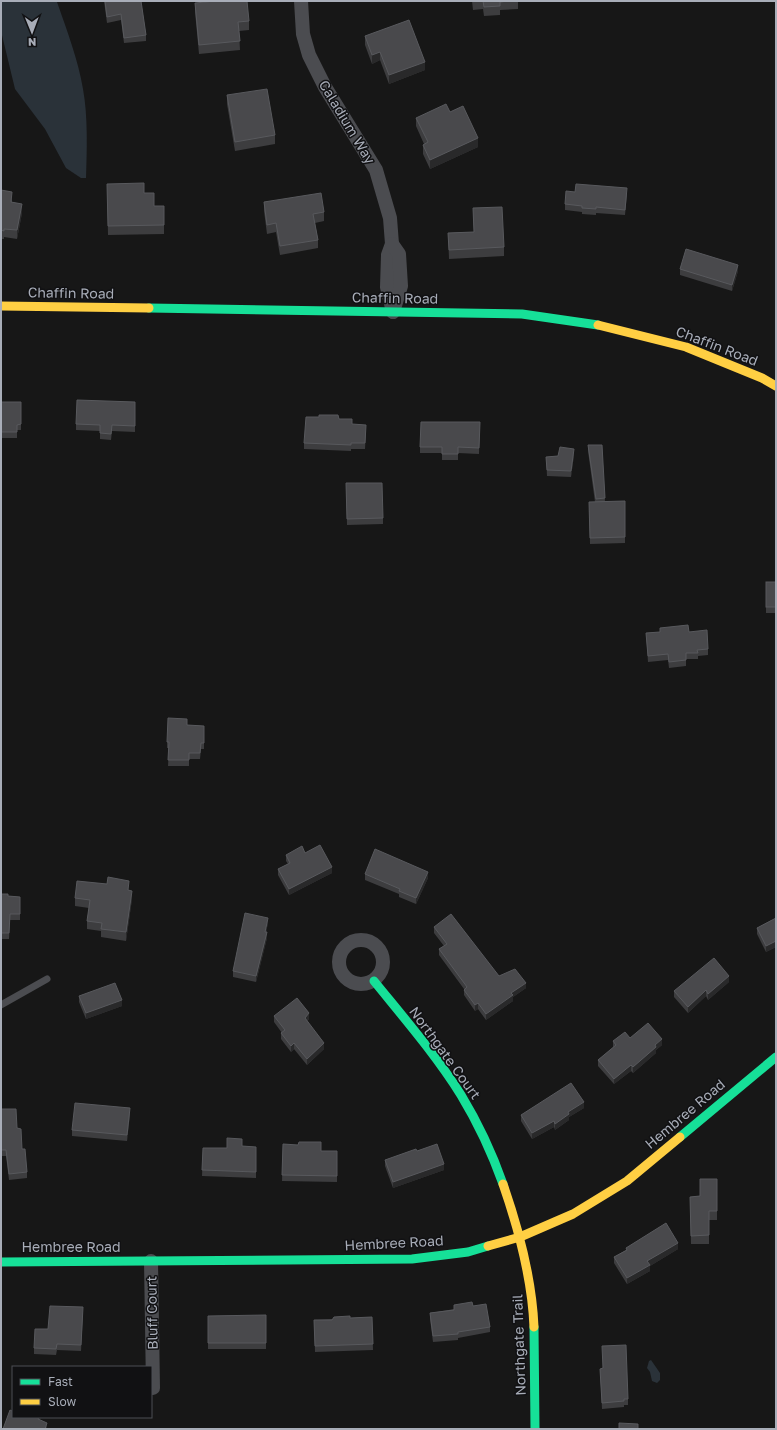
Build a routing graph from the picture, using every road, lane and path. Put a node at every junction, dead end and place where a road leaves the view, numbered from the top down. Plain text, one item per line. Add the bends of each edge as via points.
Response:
1 (301, 1) edge
2 (1, 306) edge
3 (393, 312) junction
4 (776, 386) edge
5 (47, 979) dead end
6 (374, 981) dead end
7 (1, 1005) edge
8 (776, 1057) edge
9 (520, 1237) junction
10 (151, 1261) junction
11 (1, 1262) edge
12 (153, 1388) dead end
13 (535, 1429) edge

1 - 3 street, Caladium Way via 303,34 309,55 325,87 376,170 390,218 392,244 400,254 401,286
2 - 3 street, Chaffin Road
3 - 4 street, Chaffin Road via 522,314 605,326 686,348
5 - 7 lane
6 - 9 street, Northgate Court via 443,1069 470,1112 496,1166
8 - 9 street, Hembree Road via 627,1181 573,1214
9 - 10 street, Hembree Road via 468,1252 412,1259
9 - 13 street, Northgate Trail via 531,1287 535,1339
10 - 11 street, Hembree Road
10 - 12 street, Bluff Court

